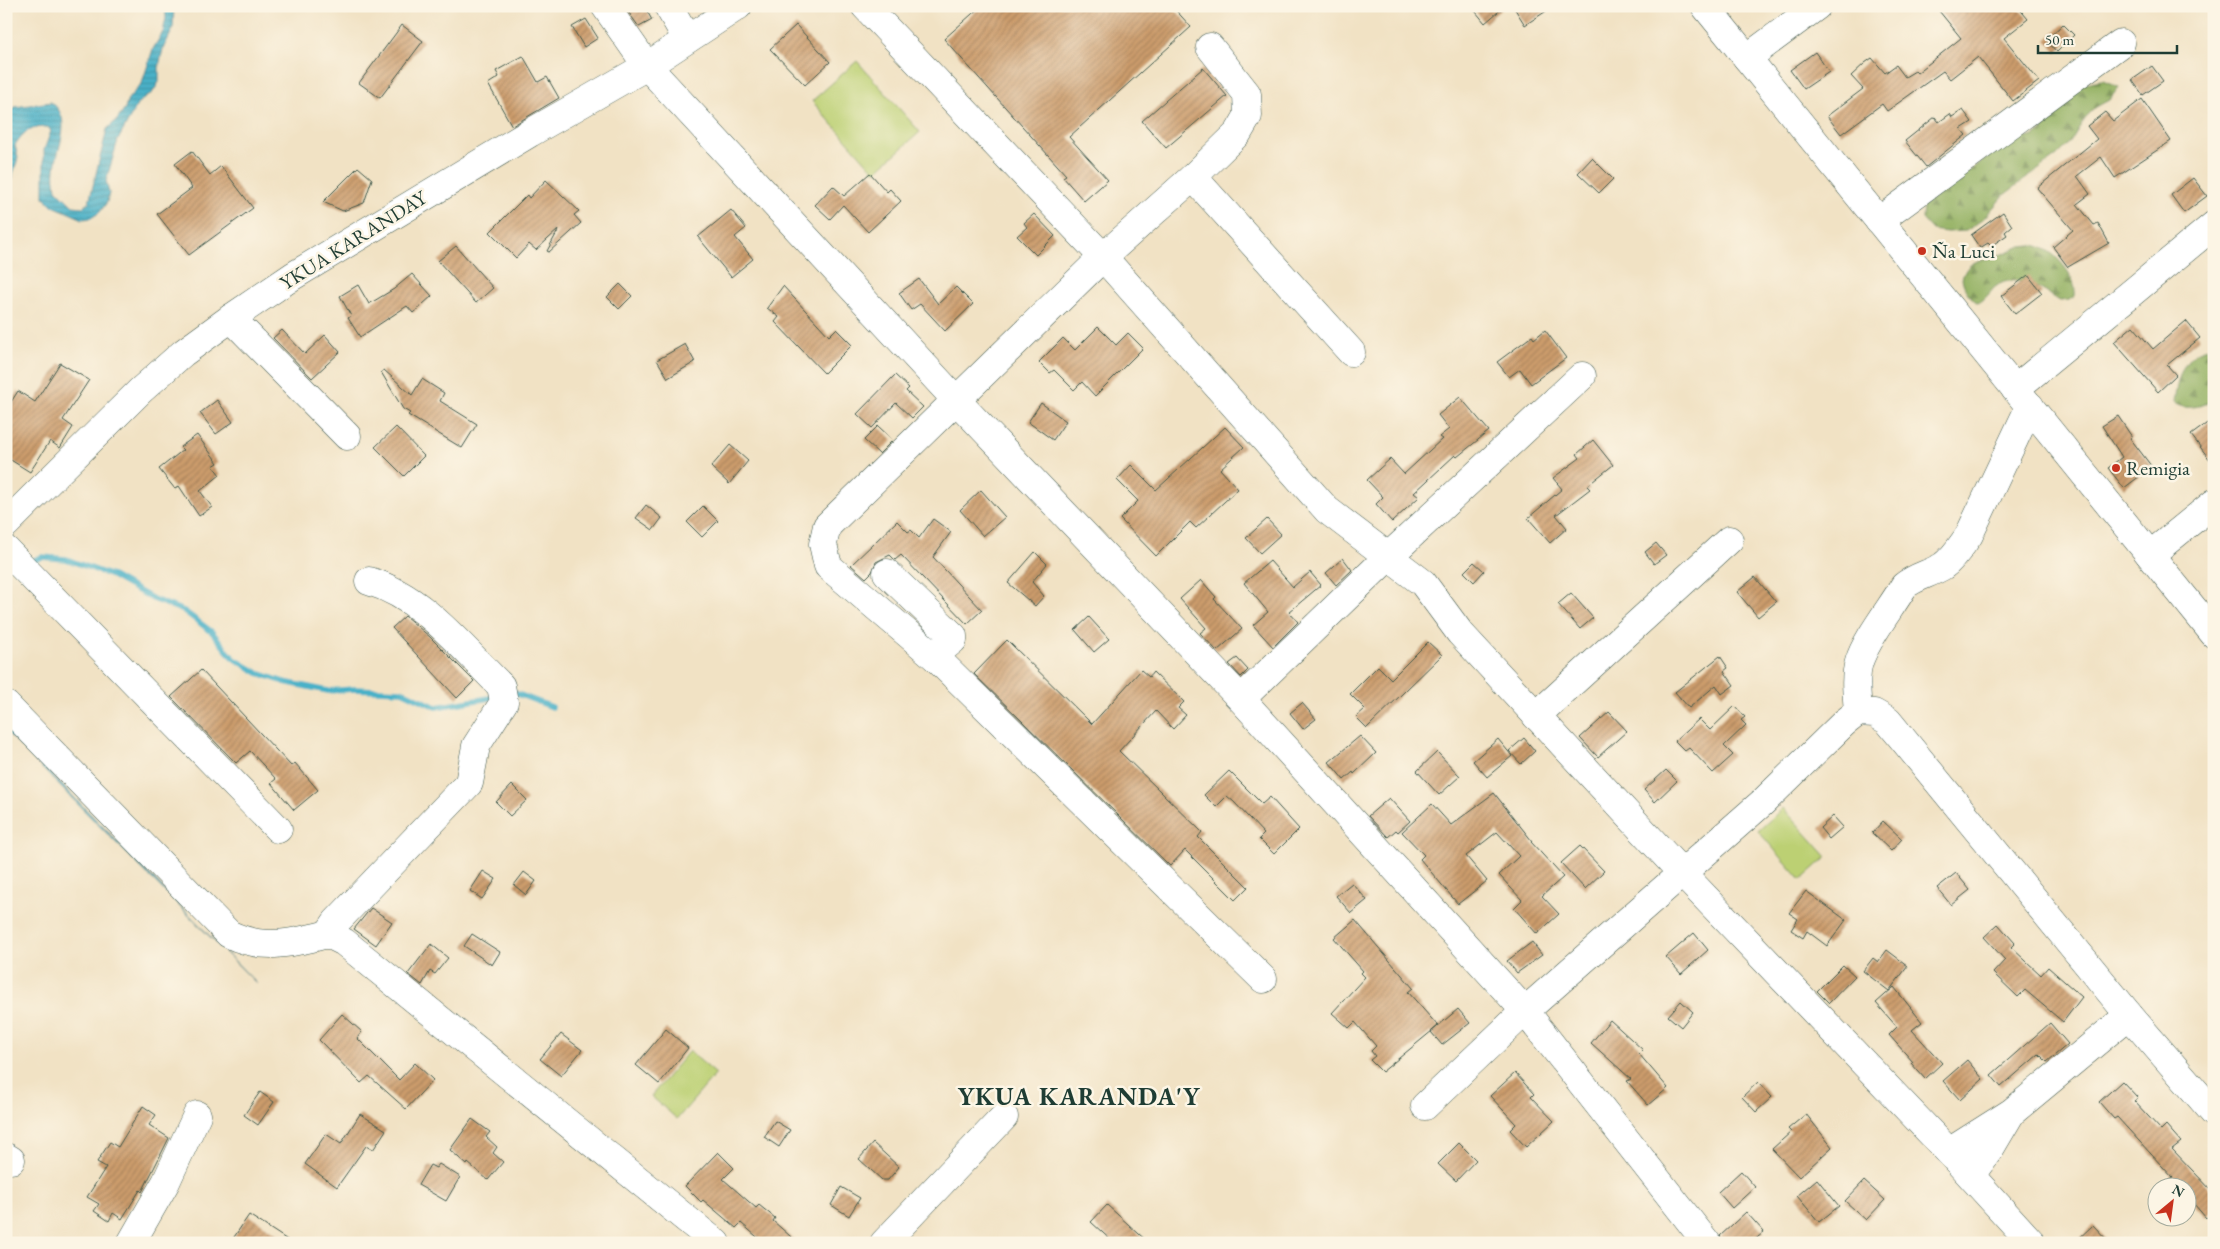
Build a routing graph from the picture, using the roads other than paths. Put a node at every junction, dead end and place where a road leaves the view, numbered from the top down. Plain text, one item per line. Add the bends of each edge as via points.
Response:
1 (605, 6) edge
2 (668, 6) edge
3 (738, 6) edge
4 (865, 6) edge
5 (1705, 6) edge
6 (1817, 6) edge
7 (687, 39) junction
8 (2121, 43) dead end
9 (1210, 47) dead end
10 (1746, 58) junction
11 (647, 66) junction
12 (1193, 177) junction
13 (1879, 221) junction
14 (2214, 225) edge
15 (1103, 257) junction
16 (231, 318) junction
17 (1351, 352) dead end
18 (1582, 376) dead end
19 (2022, 398) junction
20 (957, 401) junction
21 (347, 436) dead end
22 (2214, 503) edge
23 (6, 524) edge
24 (1729, 540) dead end
25 (6, 550) edge
26 (2150, 555) junction
27 (1389, 556) junction
28 (887, 573) dead end
29 (369, 581) dead end
30 (2214, 634) edge
31 (934, 656) junction
32 (1241, 699) junction
33 (6, 705) edge
34 (1858, 712) junction
35 (1536, 716) junction
36 (278, 829) dead end
37 (1681, 872) junction
38 (328, 934) junction
39 (1264, 979) dead end
40 (1525, 1011) junction
41 (2129, 1015) junction
42 (1426, 1106) dead end
43 (2012, 1112) junction
44 (2214, 1113) edge
45 (197, 1116) dead end
46 (1004, 1117) dead end
47 (1949, 1152) junction
48 (1971, 1175) junction
49 (131, 1243) edge
50 (716, 1243) edge
51 (884, 1243) edge
52 (1707, 1243) edge
53 (2032, 1243) edge

1 - 11 street
2 - 7 street
3 - 7 street, YKUA KARANDAY
4 - 15 street
5 - 10 street
6 - 10 street
7 - 11 street, YKUA KARANDAY
8 - 13 street
9 - 12 street via 1248,94 1248,116 1238,133
10 - 13 street
11 - 16 street, YKUA KARANDAY via 293,276
11 - 20 street
12 - 15 street
12 - 17 street
13 - 19 street
14 - 19 street
15 - 20 street
15 - 27 street via 1327,510
16 - 21 street
16 - 23 street, YKUA KARANDAY via 140,390
18 - 27 street
19 - 26 street
19 - 34 street via 1969,535 1943,566 1912,579 1904,586 1865,649 1856,680
20 - 31 street via 827,526 823,544 828,566
20 - 32 street
22 - 26 street
24 - 35 street
25 - 36 street
26 - 30 street
27 - 32 street
27 - 35 street via 1424,583 1460,633
28 - 31 street via 953,636 954,640
29 - 38 street via 384,586 427,614 501,686 504,702 476,746 469,783
31 - 39 street
32 - 40 street
33 - 38 street via 229,934 265,944 302,942
34 - 37 street via 1763,802
34 - 41 street via 1874,713 1888,721
35 - 37 street
37 - 40 street
37 - 47 street
38 - 50 street via 344,942
40 - 42 street
40 - 52 street
41 - 43 street
41 - 44 street
43 - 47 street
43 - 48 street
45 - 49 street via 166,1182
46 - 51 street
47 - 48 street
48 - 53 street

